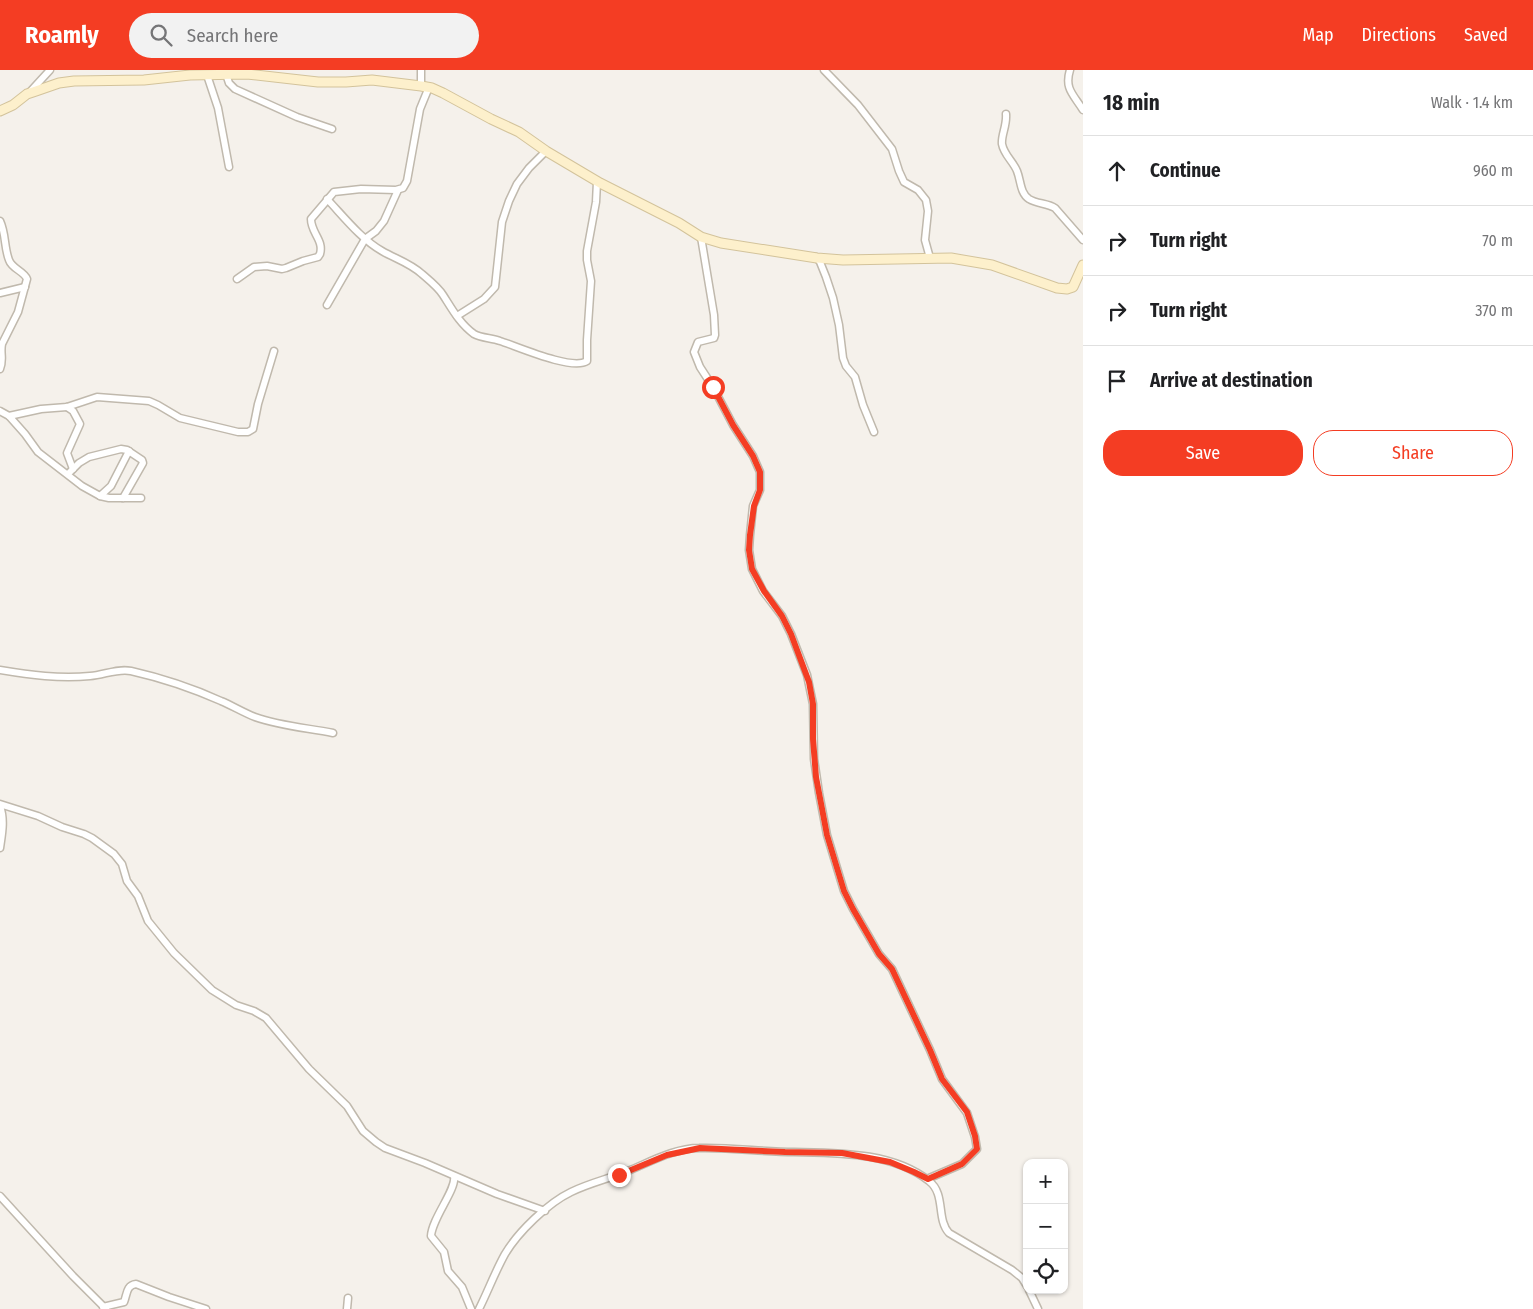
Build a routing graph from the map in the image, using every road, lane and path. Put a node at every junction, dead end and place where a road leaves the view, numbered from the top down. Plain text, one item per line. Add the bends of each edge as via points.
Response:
1 (50, 70) edge
2 (421, 70) edge
3 (824, 70) edge
4 (1070, 70) edge
5 (226, 74) junction
6 (207, 75) junction
7 (425, 87) junction
8 (27, 94) junction
9 (1083, 110) edge
10 (0, 111) edge
11 (1006, 114) dead end
12 (332, 129) dead end
13 (546, 151) junction
14 (229, 167) dead end
15 (597, 182) junction
16 (398, 190) junction
17 (327, 199) junction
18 (0, 221) edge
19 (701, 237) junction
20 (365, 239) junction
21 (1083, 240) edge
22 (816, 257) junction
23 (930, 258) junction
24 (1083, 265) edge
25 (237, 278) dead end
26 (1078, 286) edge
27 (25, 287) junction
28 (0, 293) edge
29 (328, 305) dead end
30 (457, 316) junction
31 (274, 351) dead end
32 (0, 369) edge
33 (67, 406) junction
34 (0, 411) edge
35 (9, 416) junction
36 (874, 432) dead end
37 (129, 451) junction
38 (70, 472) junction
39 (100, 496) junction
40 (123, 498) junction
41 (141, 498) dead end
42 (0, 670) edge
43 (333, 733) dead end
44 (0, 805) edge
45 (0, 848) edge
46 (454, 1176) junction
47 (928, 1179) junction
48 (0, 1196) edge
49 (544, 1211) junction
50 (1023, 1280) edge
51 (1031, 1294) edge
52 (348, 1298) dead end
53 (105, 1308) edge
54 (206, 1309) edge
55 (347, 1309) edge
56 (471, 1309) edge
57 (479, 1309) edge
58 (1038, 1309) edge

1 - 8 street
2 - 7 street
3 - 23 street via 858,105 892,150 904,182 918,190 926,200 925,240
4 - 9 street via 1070,92
5 - 6 street
5 - 7 street via 324,82 384,81
5 - 12 street via 235,89
6 - 8 street via 74,81
6 - 14 street via 218,108
7 - 13 street via 520,132
7 - 16 street via 407,181
8 - 10 street
11 - 21 street via 1002,147 1024,192 1030,199 1055,208
13 - 15 street
13 - 30 street via 517,184 509,201 502,222 495,287 484,299
15 - 19 street
15 - 30 street via 587,250 592,281 587,361 569,363 475,335
16 - 17 street via 339,191
16 - 20 street via 384,221
17 - 20 street
17 - 25 street via 311,219 321,245 318,257 282,269 254,267
18 - 27 street via 8,258 28,279
19 - 22 street via 738,247
19 - 47 street via 715,335 698,342 694,352 760,472 760,490 750,535 752,569 782,616 809,682 817,785 842,886 879,954 892,969 942,1079 967,1112 975,1136 977,1149 962,1164
20 - 29 street
20 - 30 street via 420,272 442,293
22 - 23 street via 843,260
22 - 36 street via 832,298 843,358 855,377
23 - 26 street via 971,260 1057,288
24 - 26 street via 1076,283
27 - 28 street
27 - 32 street via 18,312 2,344
31 - 33 street via 253,429 248,432 180,418 150,402 97,396
33 - 35 street
33 - 38 street via 80,424 67,453
34 - 35 street
35 - 38 street via 38,452
37 - 38 street via 121,449 95,455
37 - 39 street via 111,486
37 - 40 street via 143,463
38 - 39 street via 82,486
39 - 40 street
40 - 41 street
42 - 43 street via 66,677 131,671 179,684 257,718
44 - 45 street via 3,815
44 - 46 street via 84,834 114,854 122,864 148,921 202,982 225,999 266,1018 309,1069 347,1106 358,1126 370,1138 386,1148
46 - 49 street
46 - 56 street via 454,1184 431,1236 444,1252 448,1271 462,1287
47 - 49 street via 890,1162 842,1153 700,1148 667,1155 589,1184 563,1196
47 - 50 street via 938,1195 946,1229
48 - 53 street
49 - 57 street via 506,1254
51 - 58 street
52 - 55 street
53 - 54 street via 124,1302 129,1287 136,1284

